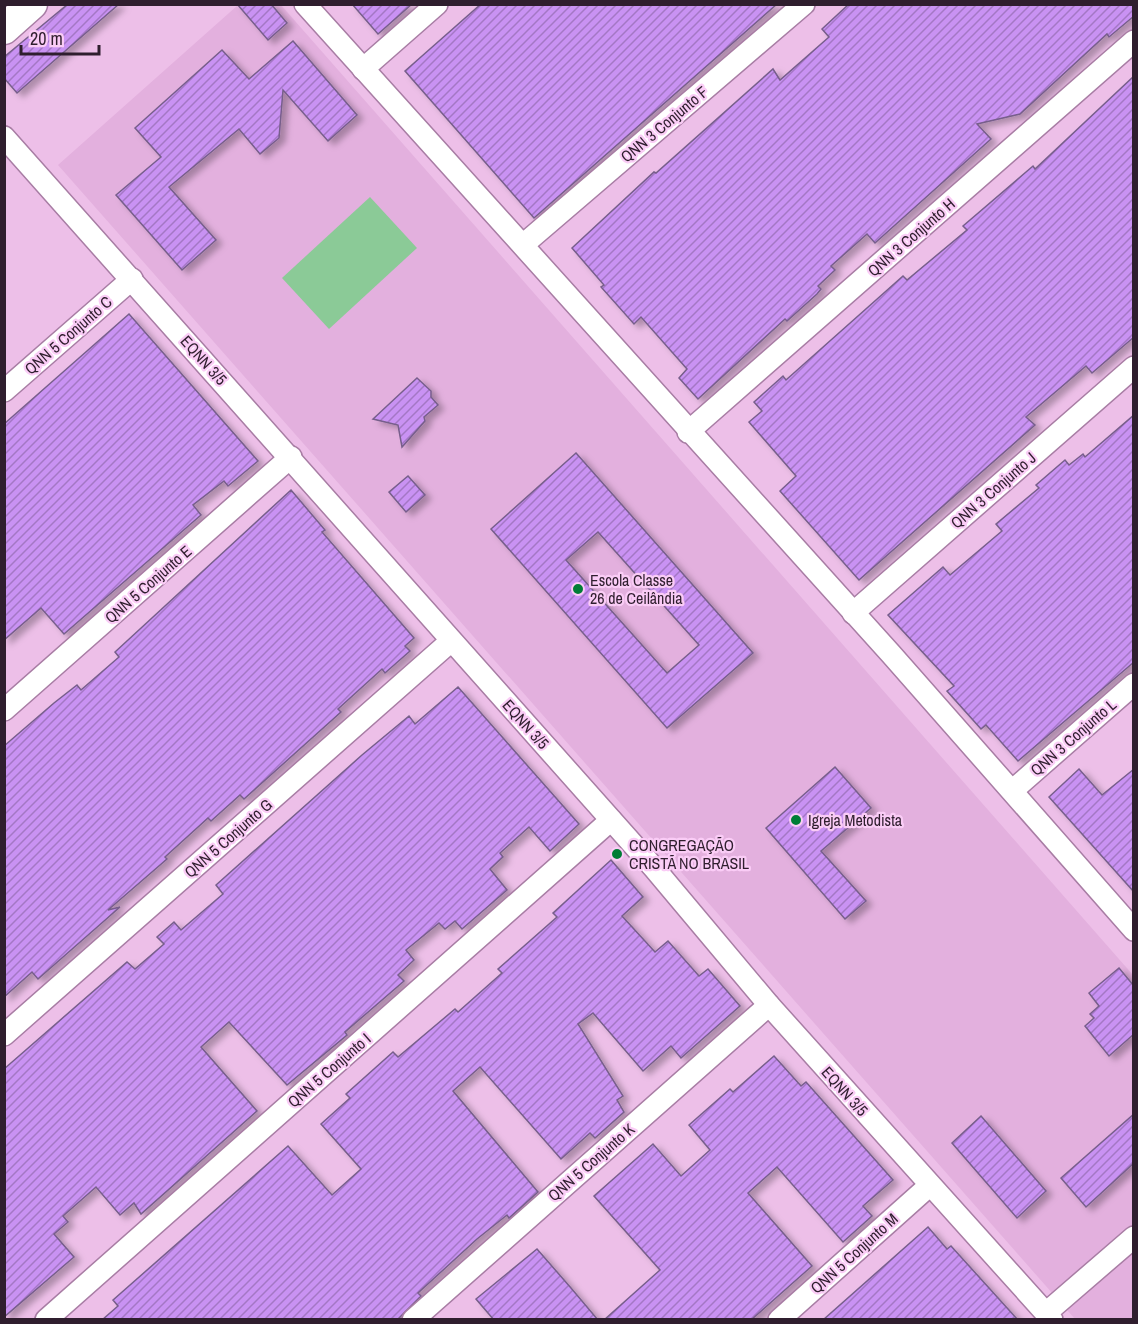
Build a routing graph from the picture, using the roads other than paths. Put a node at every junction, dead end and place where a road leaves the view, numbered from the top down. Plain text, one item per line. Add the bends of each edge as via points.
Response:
1 (32, 4) edge
2 (305, 4) edge
3 (436, 4) edge
4 (804, 4) edge
5 (4, 29) edge
6 (1134, 41) edge
7 (363, 69) junction
8 (4, 137) edge
9 (524, 244) junction
10 (132, 279) junction
11 (1134, 367) edge
12 (4, 391) edge
13 (688, 432) junction
14 (291, 457) junction
15 (853, 613) junction
16 (451, 641) junction
17 (1134, 684) edge
18 (4, 710) edge
19 (1013, 790) junction
20 (612, 820) junction
21 (1134, 930) edge
22 (769, 1005) junction
23 (4, 1035) edge
24 (929, 1186) junction
25 (1134, 1236) edge
26 (1049, 1316) edge
27 (46, 1320) edge
28 (413, 1320) edge
29 (779, 1320) edge

1 - 5 main road
2 - 7 street
3 - 7 street
4 - 9 street, QNN 3 Conjunto F
6 - 13 street, QNN 3 Conjunto H
7 - 9 street
8 - 10 street, EQNN 3/5
9 - 13 street
10 - 12 street, QNN 5 Conjunto C
10 - 14 street, EQNN 3/5
11 - 15 street, QNN 3 Conjunto J
13 - 15 street
14 - 16 street, EQNN 3/5
14 - 18 street, QNN 5 Conjunto E
15 - 19 street
16 - 20 street, EQNN 3/5
16 - 23 street, QNN 5 Conjunto G
17 - 19 street, QNN 3 Conjunto L
19 - 21 street
20 - 22 street, EQNN 3/5
20 - 27 street, QNN 5 Conjunto I
22 - 24 street, EQNN 3/5
22 - 28 street, QNN 5 Conjunto K
24 - 26 street, EQNN 3/5
24 - 29 street, QNN 5 Conjunto M
25 - 26 street, EQNN 3/5

